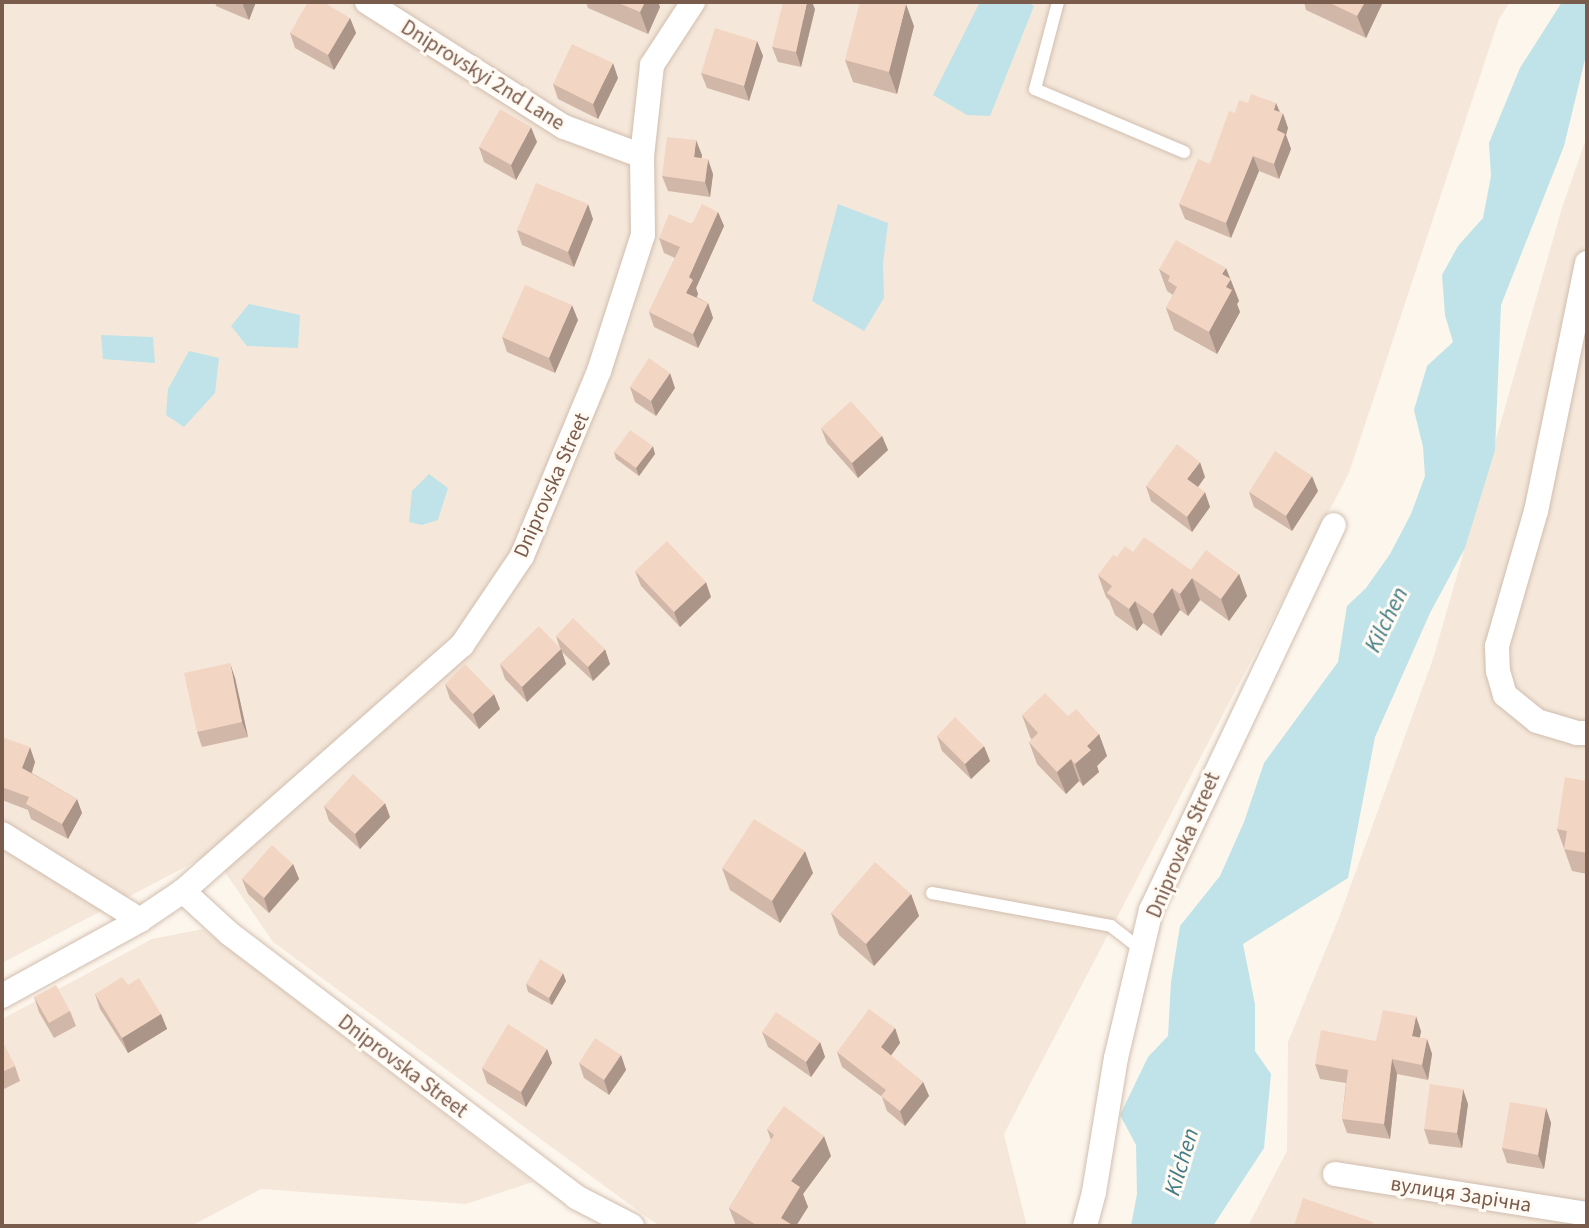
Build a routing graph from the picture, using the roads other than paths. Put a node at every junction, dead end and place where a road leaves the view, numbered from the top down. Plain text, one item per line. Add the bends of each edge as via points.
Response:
1 (366, 2) edge
2 (694, 2) edge
3 (1058, 2) edge
4 (1184, 152) dead end
5 (642, 156) junction
6 (1587, 264) edge
7 (1334, 525) dead end
8 (1587, 733) edge
9 (2, 834) edge
10 (184, 891) junction
11 (932, 893) dead end
12 (140, 920) junction
13 (1143, 951) junction
14 (2, 996) edge
15 (1335, 1174) dead end
16 (1587, 1214) edge
17 (632, 1226) edge
18 (1085, 1226) edge

1 - 5 street, Dniprovskyi 2nd Lane via 564,127
2 - 5 street, Dniprovska Street via 652,65
3 - 4 lane via 1035,89
5 - 10 street, Dniprovska Street via 643,235 599,371 522,556 462,645
6 - 8 street via 1536,511 1497,646 1505,695 1536,721
7 - 13 street, Dniprovska Street via 1151,910
9 - 12 street
10 - 12 street, Dniprovska Street
10 - 17 street, Dniprovska Street via 230,934 576,1197
11 - 13 lane via 1111,926
12 - 14 street, Dniprovska Street
13 - 18 street, Dniprovska Street via 1115,1058
15 - 16 street, вулиця Зарічна

